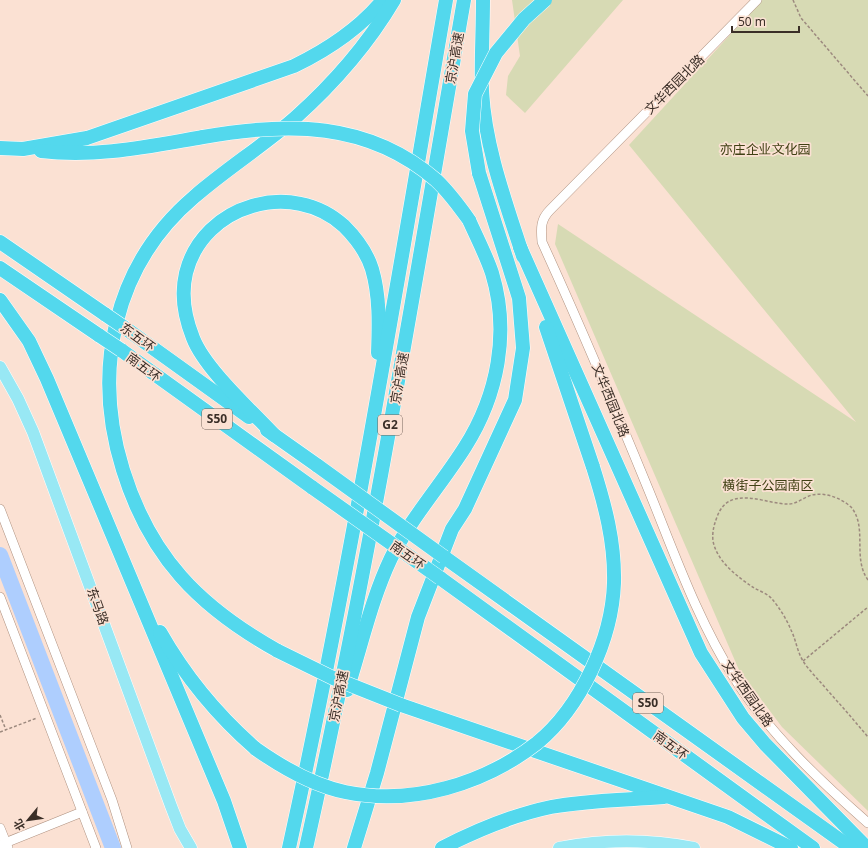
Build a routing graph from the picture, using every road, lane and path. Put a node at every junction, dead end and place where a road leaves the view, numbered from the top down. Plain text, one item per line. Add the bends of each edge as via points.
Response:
1 (383, 0) edge
2 (394, 0) edge
3 (446, 0) edge
4 (464, 0) edge
5 (483, 0) edge
6 (545, 0) edge
7 (756, 0) edge
8 (793, 0) edge
9 (868, 96) edge
10 (0, 148) edge
11 (23, 149) junction
12 (0, 242) edge
13 (520, 247) junction
14 (0, 268) edge
15 (0, 300) edge
16 (0, 367) edge
17 (378, 397) junction
18 (274, 435) junction
19 (0, 509) edge
20 (868, 580) edge
21 (132, 581) junction
22 (0, 597) edge
23 (868, 607) edge
24 (4, 619) edge
25 (803, 662) junction
26 (0, 715) edge
27 (45, 715) junction
28 (6, 730) junction
29 (0, 732) edge
30 (868, 737) edge
31 (326, 760) junction
32 (666, 797) junction
33 (82, 812) junction
34 (868, 823) edge
35 (0, 828) edge
36 (5, 845) edge
37 (96, 848) edge
38 (127, 848) edge
39 (191, 848) edge
40 (240, 848) edge
41 (289, 848) edge
42 (306, 848) edge
43 (354, 848) edge
44 (442, 848) edge
45 (558, 848) edge
46 (694, 848) edge
47 (791, 848) edge
48 (813, 848) edge
49 (850, 848) edge
50 (867, 848) edge

1 - 11 highway via 341,39 294,66 87,138
2 - 32 highway, bridge via 367,40 317,97 295,118 173,216 154,239 129,283 119,307 108,383 113,432 130,491 142,519 172,567 190,588 227,620 278,651 333,678 401,705 629,782
3 - 17 highway, 京沪高速 / G2
4 - 31 highway, 京沪高速 / G2 via 395,400
5 - 13 highway via 482,92 487,127 505,200
6 - 43 highway, bridge via 524,19 496,53 475,94 472,131 478,173 519,298 523,348 515,400 465,509 452,529 418,617 377,773
7 - 34 street, 文华西园北路 via 550,210 541,222 542,242 602,375 690,593 735,679 764,719 798,758
8 - 9 path via 801,18
10 - 11 highway
11 - 31 highway, bridge via 89,153 231,132 288,128 332,130 373,142 420,168 441,185 469,220 492,273 499,303 500,357 480,419 465,447 409,527 380,583
12 - 18 highway, 东五环 / S50, bridge
13 - 21 highway, bridge via 603,497 614,553 611,607 599,655 558,722 537,742 508,762 458,785 434,791 376,796 345,792 315,782 286,769 256,749 229,726 184,669
13 - 50 highway via 701,653 743,718 765,744
14 - 48 highway, 南五环 / S50, bridge via 121,350
15 - 21 highway via 29,341 47,379
16 - 39 main road, 东马路 via 33,432 171,806
17 - 18 highway via 379,310 372,268 365,252 338,221 317,209 291,202 252,205 232,213 216,225 201,241 192,256 186,272 184,291 186,318 204,358
17 - 41 highway, 京沪高速 / G2 via 310,756
18 - 49 highway, 南五环 / S50, bridge
19 - 38 street via 112,800
20 - 25 path via 862,572 860,558 864,537 861,520 852,507 840,499 824,494 811,495 792,504 778,504 760,498 742,497 728,503 718,513 713,528 713,542 721,559 734,574 771,598 791,630
21 - 40 highway via 224,801
22 - 24 street
23 - 25 path
24 - 27 street
25 - 30 path
26 - 28 path
27 - 28 path
27 - 33 street
28 - 29 path
31 - 42 highway, 京沪高速 / G2
32 - 44 highway via 550,807 485,826
32 - 47 highway via 728,817
33 - 36 street
33 - 37 street
35 - 36 street
45 - 46 main road via 633,841 669,843

